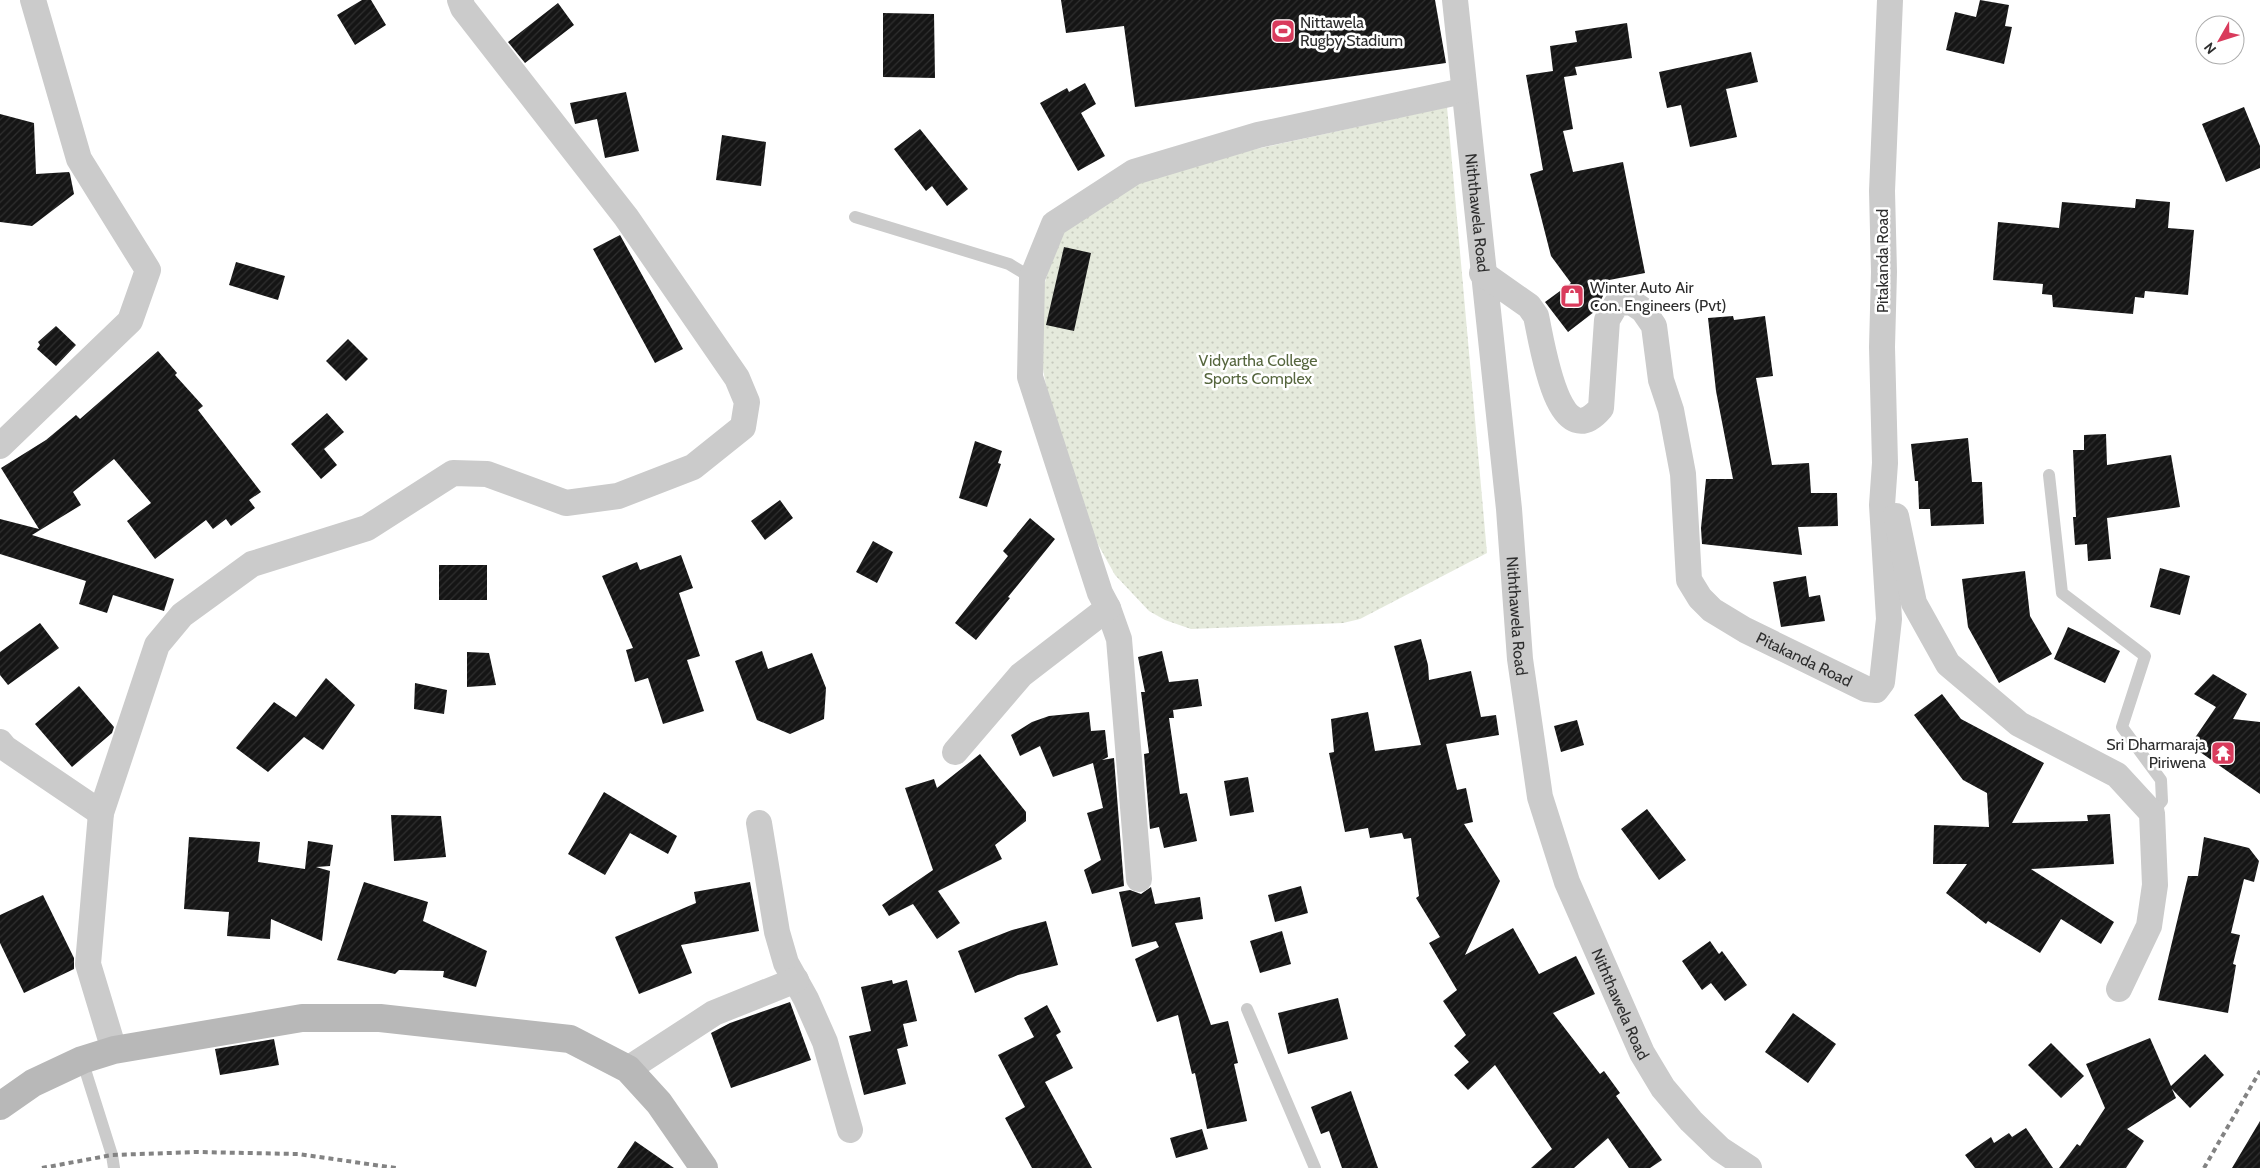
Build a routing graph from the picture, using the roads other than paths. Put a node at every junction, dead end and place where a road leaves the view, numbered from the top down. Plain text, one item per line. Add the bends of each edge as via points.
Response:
1 (33, 0) edge
2 (460, 0) edge
3 (1455, 0) edge
4 (1890, 0) edge
5 (1463, 91) junction
6 (855, 216) dead end
7 (1482, 273) junction
8 (1032, 278) junction
9 (0, 446) edge
10 (1885, 463) junction
11 (2050, 475) dead end
12 (1108, 608) junction
13 (2, 747) edge
14 (955, 752) dead end
15 (101, 813) junction
16 (2152, 813) junction
17 (759, 823) dead end
18 (1139, 879) dead end
19 (796, 980) junction
20 (2119, 989) dead end
21 (1247, 1010) dead end
22 (114, 1050) junction
23 (82, 1060) junction
24 (628, 1069) junction
25 (0, 1106) edge
26 (850, 1130) dead end
27 (114, 1168) edge
28 (704, 1168) edge
29 (1315, 1168) edge
30 (1749, 1168) edge

1 - 9 street via 79,160 148,270 130,321
2 - 15 street via 626,217 737,378 747,402 742,427 693,467 618,496 566,503 486,474 453,473 367,528 252,564 182,615 157,645
3 - 5 street, Niththawela Road
4 - 10 street, Pitakanda Road via 1882,191
5 - 7 street, Niththawela Road
5 - 8 street via 1258,135 1134,172 1054,224
6 - 8 lane via 1009,264
7 - 10 street, Pitakanda Road via 1530,306 1536,316 1558,403 1575,421 1584,422 1592,418 1601,408 1607,320 1617,304 1631,302 1643,310 1654,326 1661,380 1671,410 1683,474 1689,580 1700,598 1712,610 1745,630 1866,689 1876,690 1882,682 1888,618 1882,505
7 - 30 street, Niththawela Road via 1509,509 1520,659 1540,796 1551,837 1567,882 1642,1054 1663,1088 1690,1121 1720,1149
8 - 12 street via 1030,377 1100,593
10 - 16 street via 1914,603 1948,664 2019,724 2117,775
11 - 16 lane via 2062,594 2145,656 2122,727 2161,780 2162,801
12 - 14 street via 1021,675
12 - 18 street via 1119,639
13 - 15 street
15 - 22 street via 88,964
16 - 20 street via 2156,885 2149,926
17 - 19 street via 777,932 786,963
19 - 24 street via 714,1014
19 - 26 street via 825,1042
21 - 29 lane
22 - 23 street
22 - 24 street via 302,1018 380,1018 570,1039
23 - 25 street via 33,1083
23 - 27 lane
24 - 28 street via 659,1103

